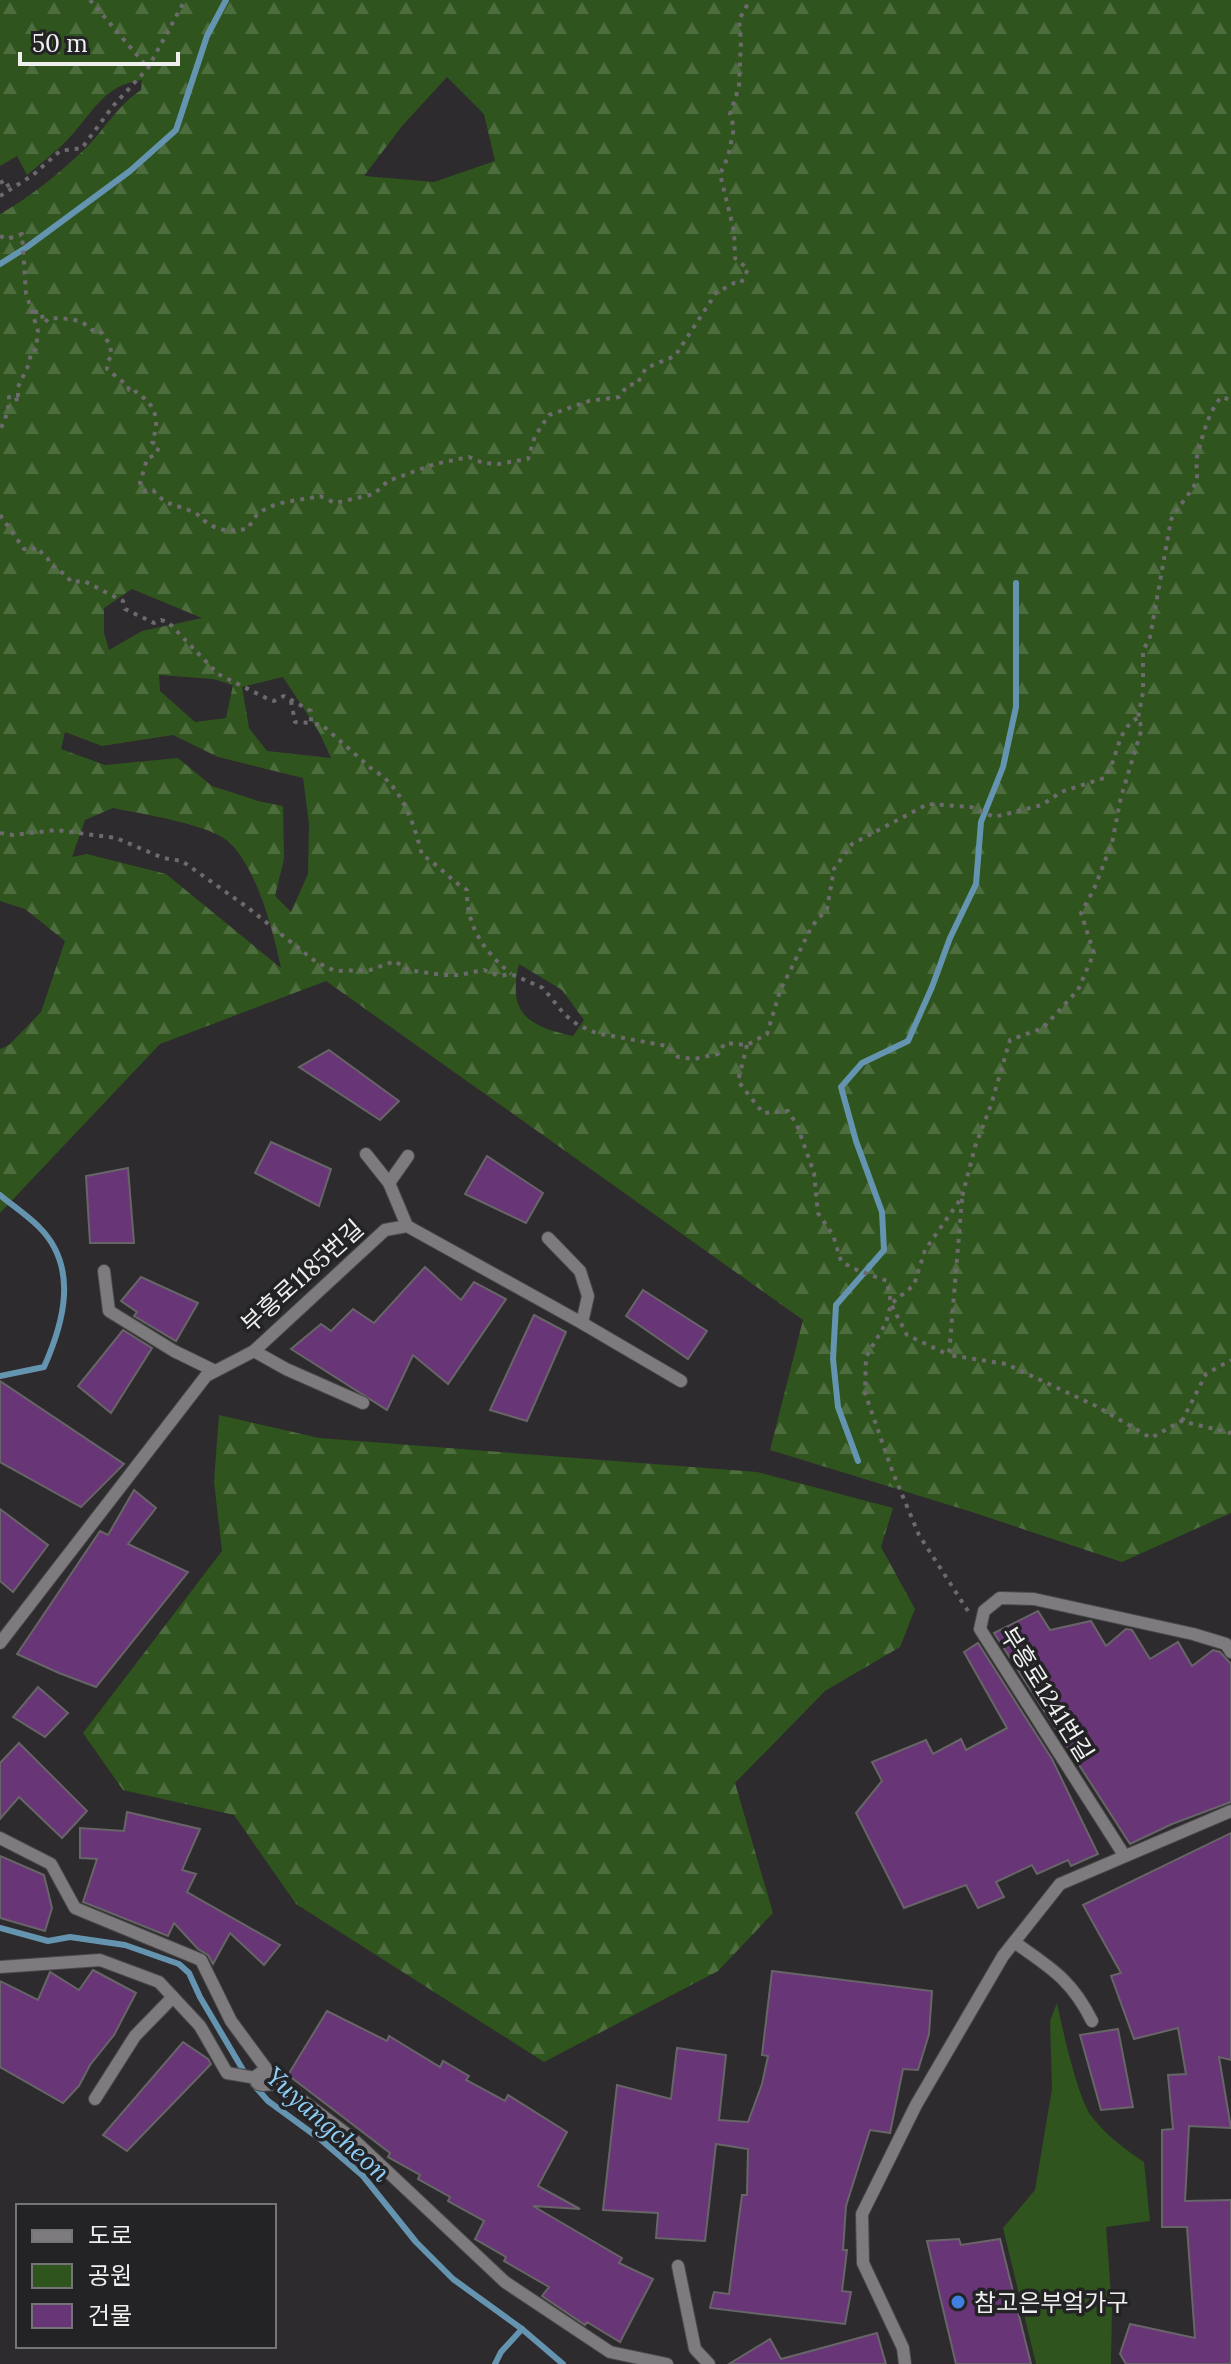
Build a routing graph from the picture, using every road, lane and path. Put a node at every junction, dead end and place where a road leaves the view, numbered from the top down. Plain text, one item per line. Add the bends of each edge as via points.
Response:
1 (90, 0) edge
2 (185, 0) edge
3 (750, 0) edge
4 (148, 68) junction
5 (0, 183) edge
6 (10, 189) junction
7 (0, 196) edge
8 (0, 236) edge
9 (34, 312) junction
10 (1231, 400) edge
11 (0, 430) edge
12 (0, 515) edge
13 (290, 698) junction
14 (1138, 718) junction
15 (311, 723) junction
16 (0, 833) edge
17 (511, 974) junction
18 (747, 1045) junction
19 (366, 1154) dead end
20 (408, 1156) dead end
21 (389, 1183) junction
22 (962, 1197) junction
23 (407, 1226) junction
24 (548, 1238) dead end
25 (104, 1271) dead end
26 (891, 1304) junction
27 (582, 1323) junction
28 (254, 1351) junction
29 (949, 1355) junction
30 (1231, 1360) edge
31 (215, 1371) junction
32 (681, 1381) dead end
33 (363, 1403) dead end
34 (1181, 1421) junction
35 (1231, 1433) edge
36 (980, 1629) junction
37 (0, 1643) edge
38 (1231, 1652) edge
39 (1231, 1811) edge
40 (0, 1838) edge
41 (1124, 1855) junction
42 (1014, 1942) junction
43 (0, 1967) edge
44 (173, 1997) junction
45 (1092, 2021) dead end
46 (268, 2078) junction
47 (95, 2099) dead end
48 (678, 2266) dead end
49 (667, 2364) edge
50 (709, 2364) edge
51 (905, 2364) edge

1 - 4 path
2 - 4 path
3 - 9 path via 739,20 739,87 730,114 734,128 720,174 735,258 748,269 741,283 716,293 675,356 646,368 637,384 628,385 619,397 549,415 528,459 498,464 469,457 435,464 388,481 374,494 335,503 320,496 278,502 252,519 249,528 223,530 188,509 168,504 153,490 144,491 140,483 147,459 159,447 152,442 156,416 146,400 107,369 112,355 99,330 73,318 49,318 44,323 41,312
4 - 6 path via 82,148 60,151
5 - 6 path via 5,180
6 - 7 path
8 - 9 path via 22,234 26,293
9 - 11 path via 36,349 18,387 18,402 9,397
10 - 14 path via 1221,397 1216,403 1196,460 1195,485 1171,520 1143,651
12 - 13 path via 24,549 36,547 71,582 84,581 154,623 168,622 224,678 274,701
13 - 15 path via 311,711
13 - 15 path via 295,722
14 - 18 path via 1121,736 1104,778 1061,792 1042,805 994,817 971,807 928,804 852,844 834,869 827,909 812,926 780,991 767,1034
14 - 22 path via 1142,728 1112,843 1081,913 1094,953 1078,990 1043,1028 1010,1040
15 - 17 path via 322,725 384,775 402,800 422,855 467,890 473,931
16 - 17 path via 92,833 182,861 335,971 370,970 395,961 408,970 443,975 484,970
17 - 18 path via 543,988 565,1015 596,1033 667,1046 678,1057 694,1059 718,1054 725,1043
18 - 26 path via 738,1081 763,1113 788,1111 814,1173 818,1213 833,1235 841,1261 887,1281
19 - 21 lane
20 - 21 lane
21 - 23 lane
22 - 26 path via 925,1250 914,1285
22 - 29 path
23 - 27 lane
23 - 28 lane, 부흥로1185번길 via 385,1230
24 - 27 lane via 580,1271 588,1296
25 - 31 lane via 109,1311
26 - 29 path via 907,1335
26 - 36 path via 866,1357 865,1393 919,1535
27 - 32 lane
28 - 31 lane, 부흥로1185번길
28 - 33 lane
29 - 34 path via 1006,1364 1151,1438
30 - 34 path via 1206,1374
31 - 37 lane, 부흥로1185번길
34 - 35 path
36 - 38 lane, 부흥로1241번길 via 984,1611 1000,1598 1034,1599 1193,1634 1226,1644
36 - 41 lane, 부흥로1241번길
39 - 41 lane
40 - 46 lane via 51,1864 75,1908 201,1960 231,2021
41 - 42 lane via 1060,1884
42 - 45 lane via 1079,1994
42 - 51 lane via 916,2105 862,2214 863,2263 903,2348
43 - 44 lane via 100,1960 159,1982
44 - 46 lane via 200,2026 228,2073
44 - 47 lane via 135,2036
46 - 49 lane via 352,2138 505,2282 610,2352
48 - 50 lane via 695,2349

